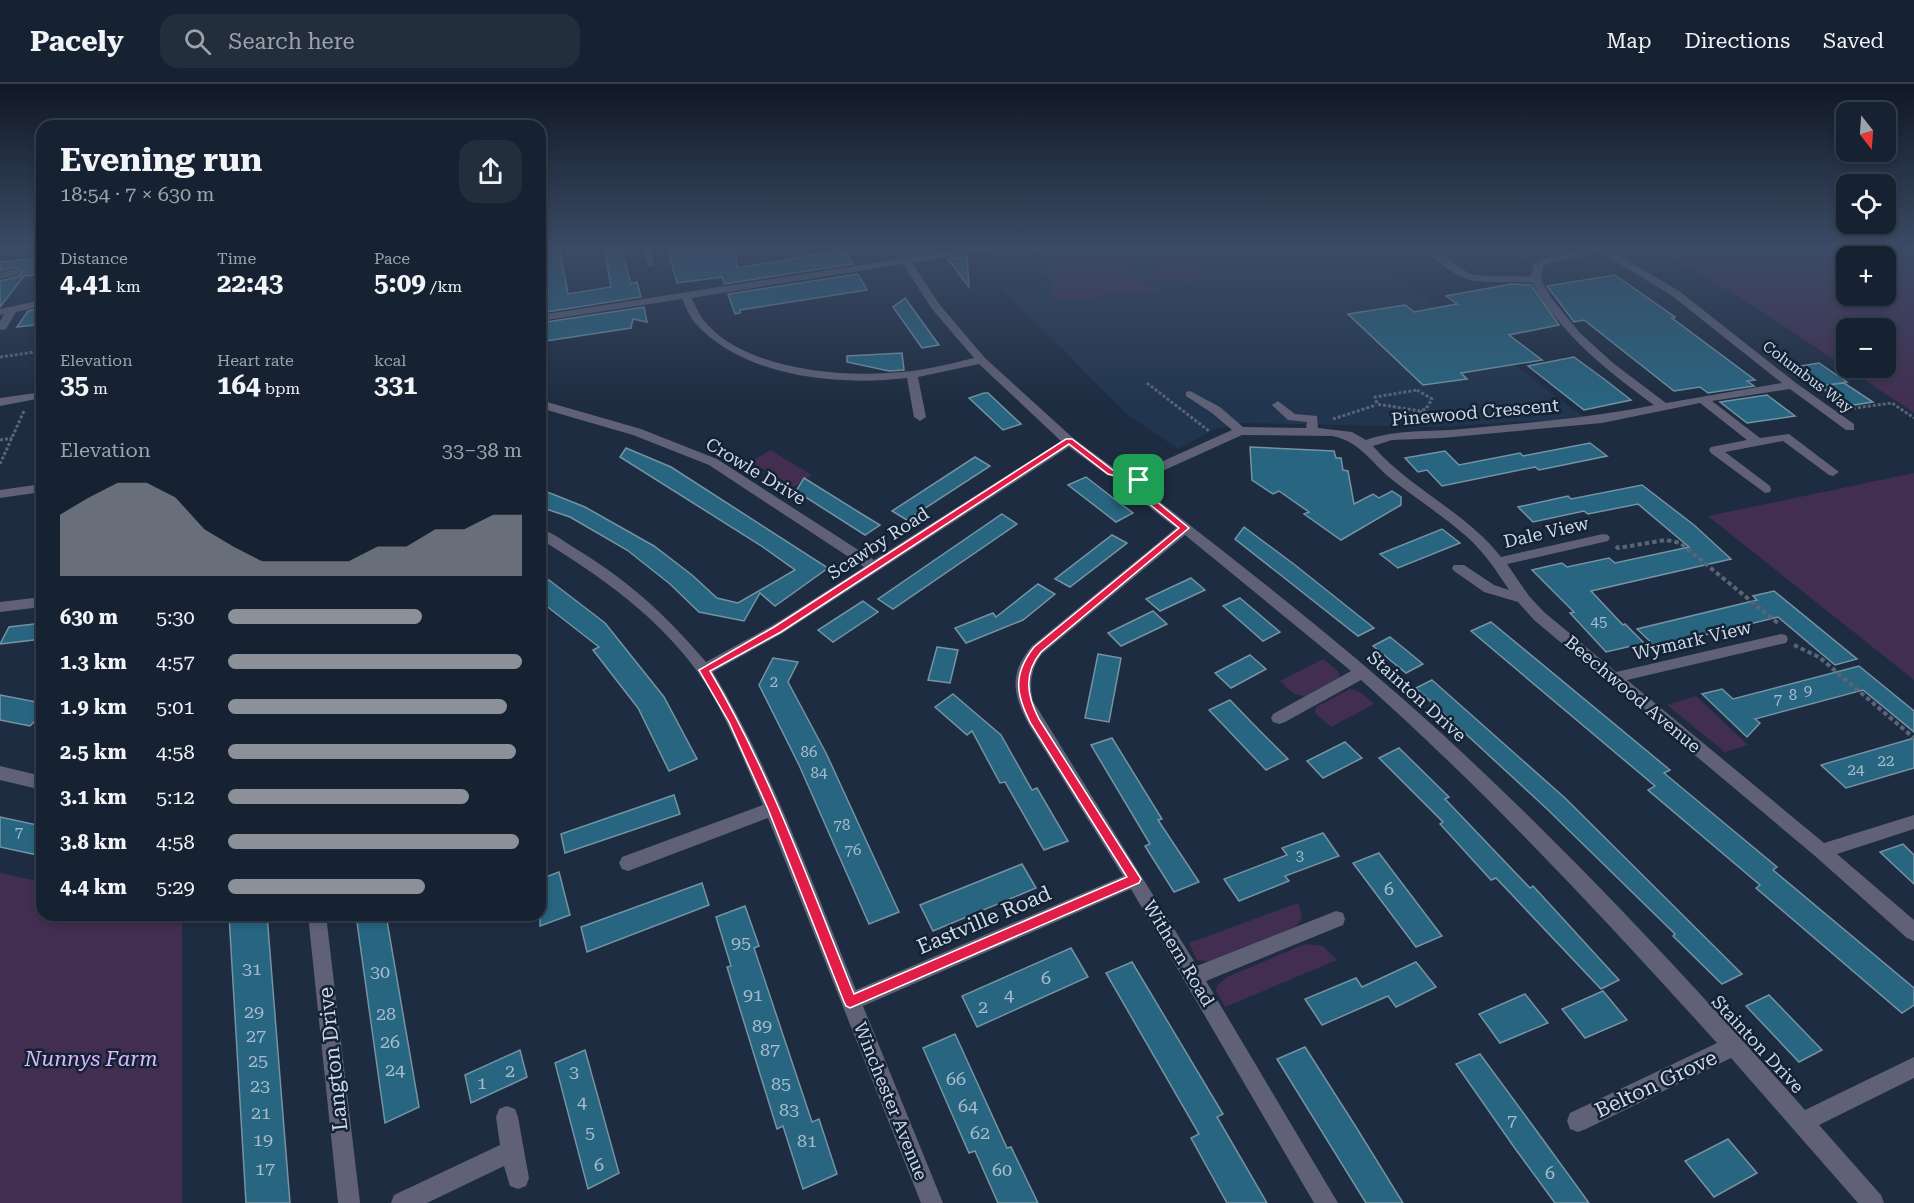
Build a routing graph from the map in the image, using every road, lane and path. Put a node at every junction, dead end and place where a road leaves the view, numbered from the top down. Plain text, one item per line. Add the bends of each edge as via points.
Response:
1 (664, 299) edge
2 (686, 299) edge
3 (931, 299) edge
4 (1547, 299) edge
5 (1684, 299) edge
6 (36, 304) edge
7 (12, 310) junction
8 (0, 312) edge
9 (546, 317) edge
10 (2, 327) dead end
11 (36, 352) edge
12 (0, 357) edge
13 (981, 360) junction
14 (912, 375) junction
15 (1147, 383) dead end
16 (1792, 386) junction
17 (1190, 394) dead end
18 (36, 396) edge
19 (1702, 399) junction
20 (2, 405) edge
21 (1278, 405) dead end
22 (1377, 405) junction
23 (546, 406) edge
24 (1664, 407) junction
25 (1420, 411) junction
26 (1829, 412) junction
27 (920, 417) dead end
28 (1914, 418) edge
29 (1850, 427) dead end
30 (1240, 431) junction
31 (1311, 432) junction
32 (1332, 432) junction
33 (1442, 434) junction
34 (12, 438) junction
35 (1219, 439) junction
36 (0, 440) edge
37 (1069, 441) junction
38 (1757, 442) junction
39 (1365, 445) junction
40 (0, 464) edge
41 (1833, 472) dead end
42 (1139, 480) junction
43 (36, 489) edge
44 (1765, 489) dead end
45 (0, 494) edge
46 (1185, 528) junction
47 (546, 536) edge
48 (1603, 538) joint
49 (1497, 562) junction
50 (875, 567) junction
51 (1459, 568) dead end
52 (1522, 598) junction
53 (36, 603) edge
54 (0, 607) edge
55 (1781, 639) junction
56 (704, 670) junction
57 (1362, 672) junction
58 (1613, 678) junction
59 (1279, 718) dead end
60 (1914, 738) edge
61 (0, 773) edge
62 (36, 782) edge
63 (773, 809) junction
64 (1914, 822) edge
65 (1821, 851) junction
66 (628, 863) dead end
67 (1135, 879) junction
68 (1336, 919) dead end
69 (318, 921) edge
70 (1914, 932) edge
71 (1193, 977) junction
72 (850, 1002) junction
73 (1734, 1046) junction
74 (1914, 1067) edge
75 (507, 1118) dead end
76 (1578, 1121) dead end
77 (1803, 1122) junction
78 (512, 1151) junction
79 (518, 1178) dead end
80 (349, 1203) edge
81 (402, 1203) edge
82 (933, 1203) edge
83 (1327, 1203) edge
84 (1874, 1203) edge

1 - 9 street
2 - 14 street via 701,326 740,353 819,374
3 - 13 street
4 - 24 street via 1582,343
5 - 16 street, Columbus Way
6 - 7 street
7 - 8 street
7 - 10 street
11 - 12 path
13 - 14 street
13 - 37 street
14 - 27 street
15 - 35 path
16 - 19 street, Pinewood Crescent
16 - 26 street, Columbus Way
17 - 30 street
18 - 20 street
18 - 34 path
19 - 24 street, Pinewood Crescent
19 - 38 street
21 - 31 street via 1292,417 1313,419
22 - 25 path
22 - 25 path via 1375,397 1417,390 1432,399
22 - 32 path via 1333,418
23 - 50 street, Crowle Drive via 637,432 713,462
24 - 33 street, Pinewood Crescent via 1602,419
25 - 33 path
26 - 28 path via 1892,403
26 - 29 street, Columbus Way
30 - 31 street
30 - 35 street
31 - 32 street
32 - 39 street via 1348,435
33 - 39 street, Pinewood Crescent via 1390,436
34 - 36 path
34 - 40 path
35 - 42 street
37 - 42 street via 1111,472
37 - 50 street, Scawby Road
38 - 41 street via 1785,437
38 - 44 street via 1715,450
39 - 49 street, Beechwood Avenue via 1386,469 1469,532
42 - 46 street, Stainton Drive via 1140,492
43 - 45 street
46 - 57 street, Stainton Drive
46 - 67 street, Withern Road via 1037,650 1024,672 1025,701 1035,721
47 - 56 street, Winchester Avenue via 622,586 665,624
48 - 49 street, Dale View
48 - 55 path via 1618,548 1666,540 1680,543 1783,628
49 - 52 street, Beechwood Avenue
50 - 56 street, Scawby Road via 778,629
51 - 52 street via 1489,589
52 - 58 street, Beechwood Avenue
53 - 54 street
55 - 58 street, Wymark View
55 - 60 path via 1819,657
56 - 63 street, Winchester Avenue via 734,721
57 - 59 street
57 - 73 street, Stainton Drive via 1526,825
58 - 65 street, Beechwood Avenue
61 - 62 street
63 - 66 street
63 - 72 street, Winchester Avenue
64 - 65 street
65 - 70 street, Beechwood Avenue
67 - 71 street, Withern Road
67 - 72 street, Eastville Road
68 - 71 street
69 - 80 street, Langton Drive
71 - 83 street, Withern Road
72 - 82 street, Winchester Avenue
73 - 76 street, Belton Grove
73 - 77 street, Stainton Drive
74 - 77 street
75 - 78 street
77 - 84 street, Stainton Drive
78 - 79 street
78 - 81 street

